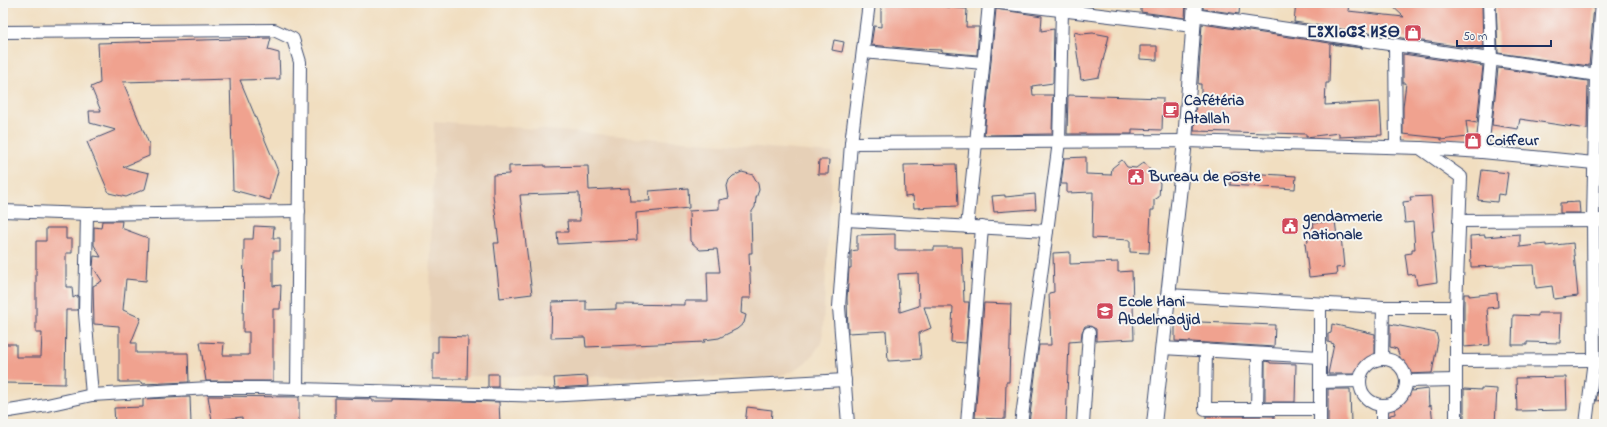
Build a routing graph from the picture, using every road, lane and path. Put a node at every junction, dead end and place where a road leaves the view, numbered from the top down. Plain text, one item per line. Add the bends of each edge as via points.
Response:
1 (869, 3) edge
2 (989, 3) edge
3 (1000, 3) edge
4 (1489, 3) edge
5 (1602, 3) edge
6 (1062, 10) junction
7 (1194, 15) edge
8 (3, 32) edge
9 (1395, 45) junction
10 (863, 52) junction
11 (1491, 59) junction
12 (984, 63) junction
13 (1600, 76) edge
14 (1185, 141) junction
15 (1059, 142) junction
16 (976, 143) junction
17 (851, 144) junction
18 (1396, 147) junction
19 (1420, 148) junction
20 (1482, 152) junction
21 (1599, 163) edge
22 (3, 211) edge
23 (299, 211) junction
24 (87, 214) junction
25 (846, 220) junction
26 (1598, 220) edge
27 (1459, 221) junction
28 (967, 227) junction
29 (982, 227) junction
30 (1047, 231) junction
31 (1168, 295) junction
32 (1320, 304) junction
33 (1383, 307) junction
34 (1456, 307) junction
35 (1089, 333) dead end
36 (1162, 348) junction
37 (1206, 350) junction
38 (1258, 354) junction
39 (1320, 357) junction
40 (1382, 358) junction
41 (1594, 360) junction
42 (1456, 361) junction
43 (845, 380) junction
44 (1456, 380) junction
45 (1359, 381) junction
46 (1406, 381) junction
47 (1320, 382) junction
48 (297, 389) junction
49 (92, 395) junction
50 (1382, 405) junction
51 (1257, 409) junction
52 (1320, 409) junction
53 (3, 412) edge
54 (848, 424) edge
55 (967, 424) edge
56 (1021, 424) edge
57 (1083, 424) edge
58 (1154, 424) edge
59 (1320, 424) edge
60 (1382, 424) edge
61 (1456, 424) edge
62 (1586, 424) edge

1 - 10 street
2 - 12 street
3 - 6 street
4 - 11 street
5 - 13 street
6 - 7 street
6 - 15 street
7 - 9 street
7 - 14 street
8 - 23 street via 274,30 293,38 300,62
9 - 11 street
9 - 18 street
10 - 12 street
10 - 17 street
11 - 13 street
11 - 20 street
12 - 16 street
13 - 21 street
14 - 15 street
14 - 18 street
14 - 31 street
15 - 16 street
15 - 30 street
16 - 17 street
16 - 28 street
17 - 25 street
18 - 19 street
19 - 20 street
19 - 27 street via 1461,177
20 - 21 street
21 - 26 street
22 - 24 street
23 - 24 street
23 - 48 street
24 - 49 street via 85,313
25 - 28 street
25 - 43 street via 839,306
26 - 27 street
26 - 41 street
27 - 34 street
28 - 29 street
29 - 30 street
29 - 55 street
30 - 56 street
31 - 32 street
31 - 36 street
32 - 33 street
32 - 39 street
33 - 34 street
33 - 40 street
34 - 42 street
35 - 57 street
36 - 37 street
36 - 58 street
37 - 38 street
37 - 51 street via 1205,409
38 - 39 street
38 - 51 street
39 - 47 street
40 - 45 street via 1368,363 1363,368
40 - 46 street via 1400,366
41 - 42 street
41 - 62 street
42 - 44 street
43 - 48 street via 546,396
43 - 54 street
44 - 46 street
44 - 61 street
45 - 47 street
45 - 50 street via 1365,398
46 - 50 street via 1404,392 1395,402
47 - 52 street
48 - 49 street via 209,388
49 - 53 street
50 - 60 street
51 - 52 street
52 - 59 street

